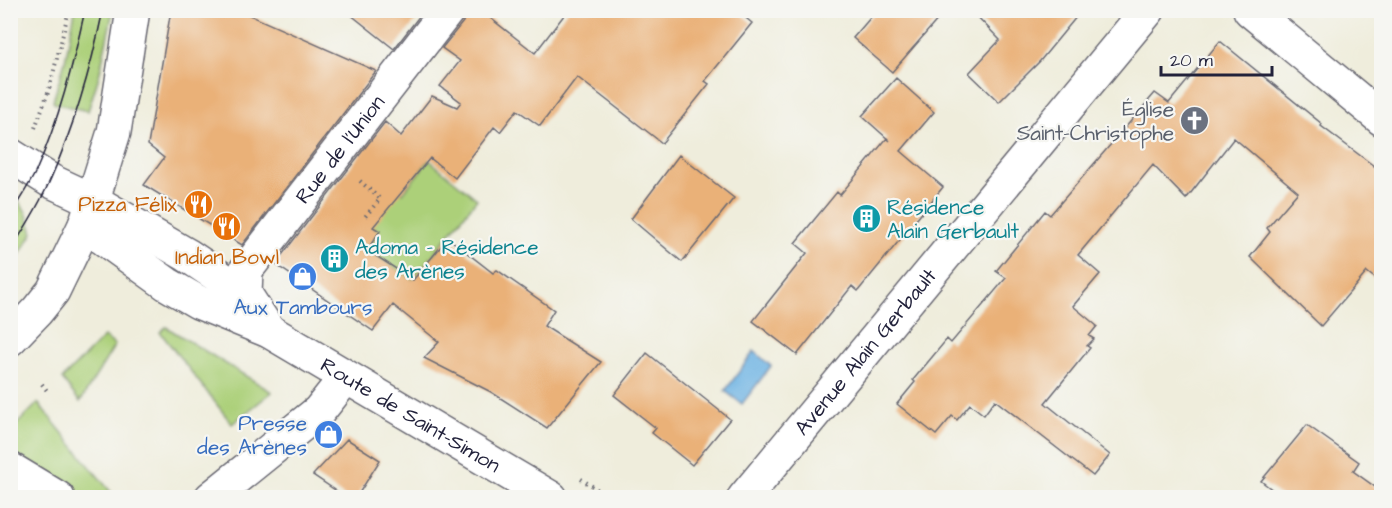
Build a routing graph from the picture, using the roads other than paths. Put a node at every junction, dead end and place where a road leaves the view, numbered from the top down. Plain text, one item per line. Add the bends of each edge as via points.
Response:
1 (133, 10) edge
2 (448, 10) edge
3 (1148, 10) edge
4 (1250, 10) edge
5 (1382, 119) edge
6 (16, 158) edge
7 (89, 213) junction
8 (245, 294) junction
9 (269, 331) junction
10 (10, 339) edge
11 (346, 377) junction
12 (10, 468) edge
13 (58, 498) edge
14 (211, 498) edge
15 (551, 498) edge
16 (744, 498) edge

1 - 7 street via 114,132
2 - 8 street, Rue de l'Union via 246,270
3 - 16 street, Avenue Alain Gerbault
4 - 5 street
6 - 7 street
7 - 8 street, Route de Saint-Simon via 216,273
7 - 9 street, Route de Saint-Simon via 167,284 198,302
7 - 10 street via 53,291
8 - 9 street, Route de Saint-Simon
9 - 11 street, Route de Saint-Simon
11 - 14 street via 319,411
11 - 15 street, Route de Saint-Simon
12 - 13 street

